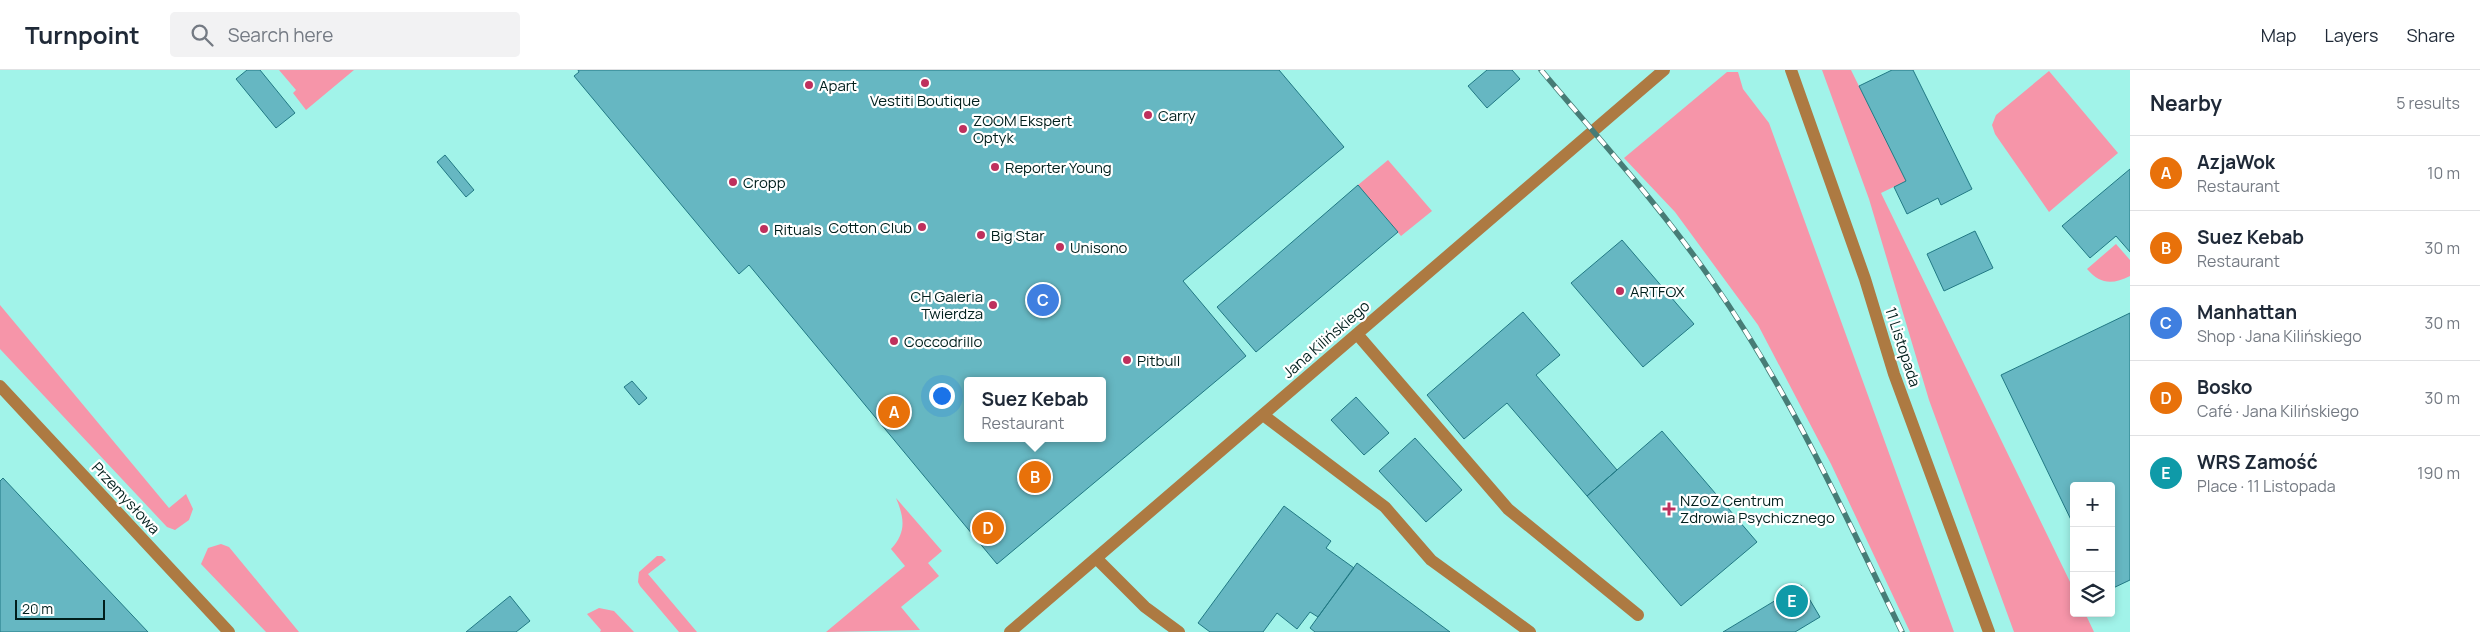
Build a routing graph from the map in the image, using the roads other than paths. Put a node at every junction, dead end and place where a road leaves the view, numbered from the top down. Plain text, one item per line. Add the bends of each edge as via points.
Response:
1 (1664, 70) edge
2 (1791, 70) edge
3 (1357, 334) junction
4 (0, 386) edge
5 (1263, 415) junction
6 (1096, 558) junction
7 (1638, 615) dead end
8 (228, 632) edge
9 (1010, 632) edge
10 (1178, 632) edge
11 (1530, 632) edge
12 (1989, 632) edge

1 - 3 street, Jana Kilińskiego
2 - 12 street, 11 Listopada via 1865,280 1894,374
3 - 5 street, Jana Kilińskiego
3 - 7 street via 1508,509
4 - 8 street, Przemysłowa
5 - 6 street, Jana Kilińskiego
5 - 11 street via 1385,507 1431,560
6 - 9 street, Jana Kilińskiego
6 - 10 street via 1145,607

